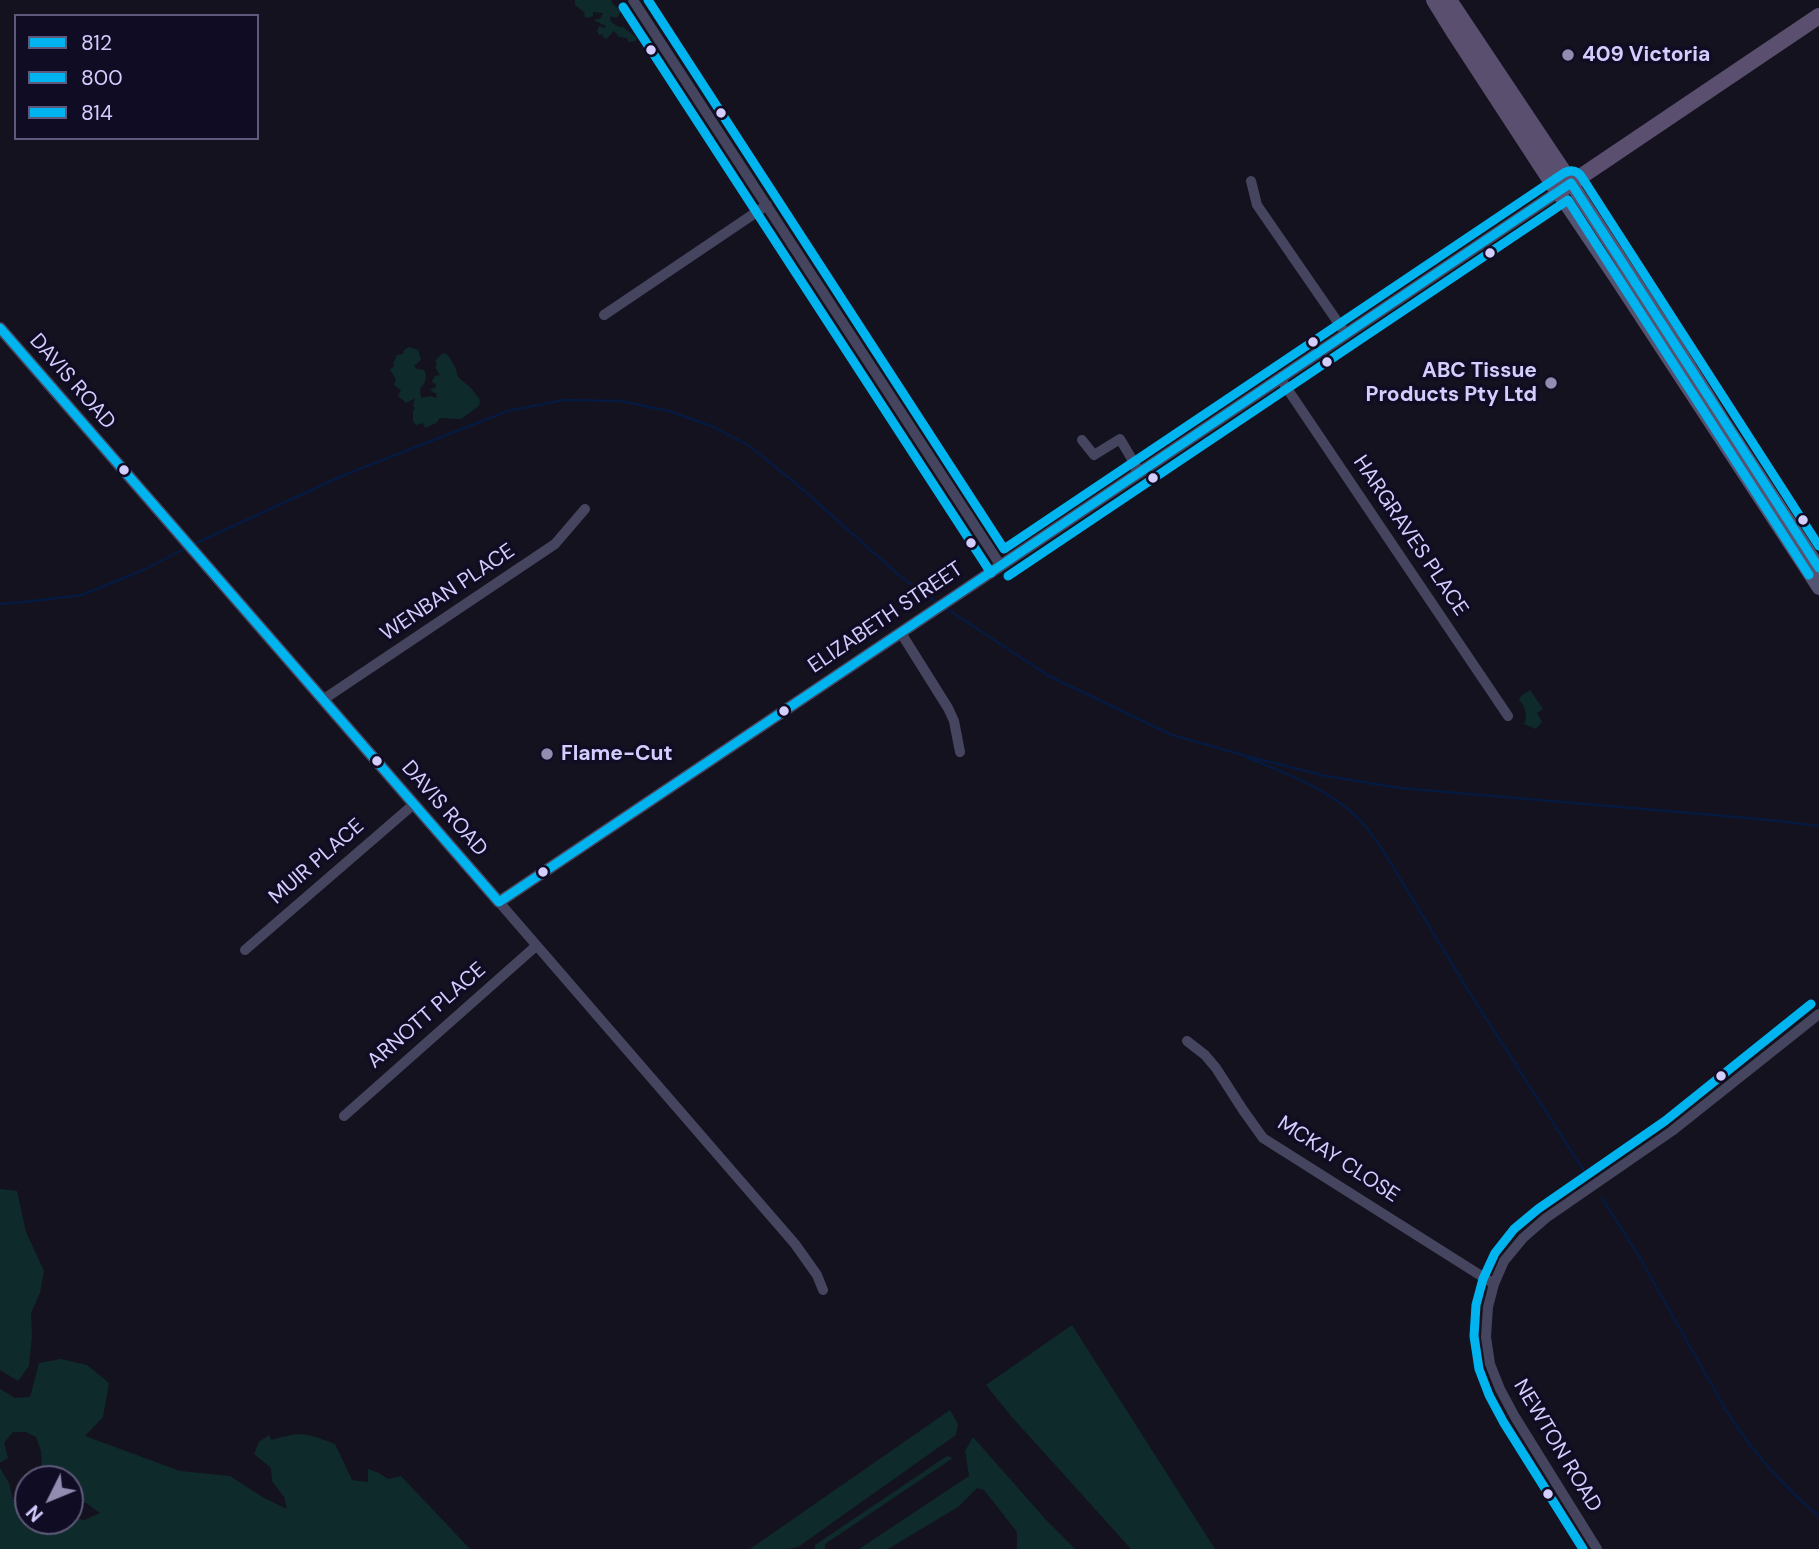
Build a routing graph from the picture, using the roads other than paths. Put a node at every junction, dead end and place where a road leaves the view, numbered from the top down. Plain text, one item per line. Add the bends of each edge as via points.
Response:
1 (633, 0) edge
2 (1434, 0) edge
3 (1449, 0) edge
4 (1819, 16) edge
5 (1251, 181) dead end
6 (1564, 188) junction
7 (766, 205) junction
8 (604, 315) dead end
9 (0, 328) edge
10 (1346, 334) junction
11 (1280, 378) junction
12 (1082, 440) dead end
13 (1136, 475) junction
14 (585, 509) dead end
15 (1001, 566) junction
16 (1819, 568) edge
17 (1819, 587) edge
18 (901, 633) junction
19 (324, 699) junction
20 (1508, 716) dead end
21 (960, 752) dead end
22 (414, 804) junction
23 (499, 902) junction
24 (536, 946) junction
25 (245, 950) dead end
26 (1819, 1014) edge
27 (1187, 1041) dead end
28 (344, 1116) dead end
29 (1494, 1284) junction
30 (823, 1290) dead end
31 (1597, 1549) edge

1 - 7 street
2 - 6 main road
3 - 6 main road
4 - 6 main road, ELIZABETH STREET
5 - 10 street via 1257,205
6 - 10 street, ELIZABETH STREET
6 - 16 main road via 1671,337
6 - 17 main road via 1636,308
7 - 8 street
7 - 15 street
9 - 19 street, DAVIS ROAD
10 - 11 street, ELIZABETH STREET
11 - 13 street, ELIZABETH STREET
11 - 20 street, HARGRAVES PLACE
12 - 13 street via 1094,456 1120,439 1136,466
13 - 15 street, ELIZABETH STREET
14 - 19 street, WENBAN PLACE via 555,544
15 - 18 street, ELIZABETH STREET
18 - 21 street via 948,708
18 - 23 street, ELIZABETH STREET
19 - 22 street, DAVIS ROAD
22 - 23 street, DAVIS ROAD
22 - 25 street, MUIR PLACE
23 - 24 street, DAVIS ROAD
24 - 28 street, ARNOTT PLACE
24 - 30 street, DAVIS ROAD via 795,1244
26 - 29 street, NEWTON ROAD via 1672,1131 1538,1225 1504,1261
27 - 29 street, MCKAY CLOSE via 1216,1068 1264,1138
29 - 31 street, NEWTON ROAD via 1486,1337 1490,1364 1500,1389

